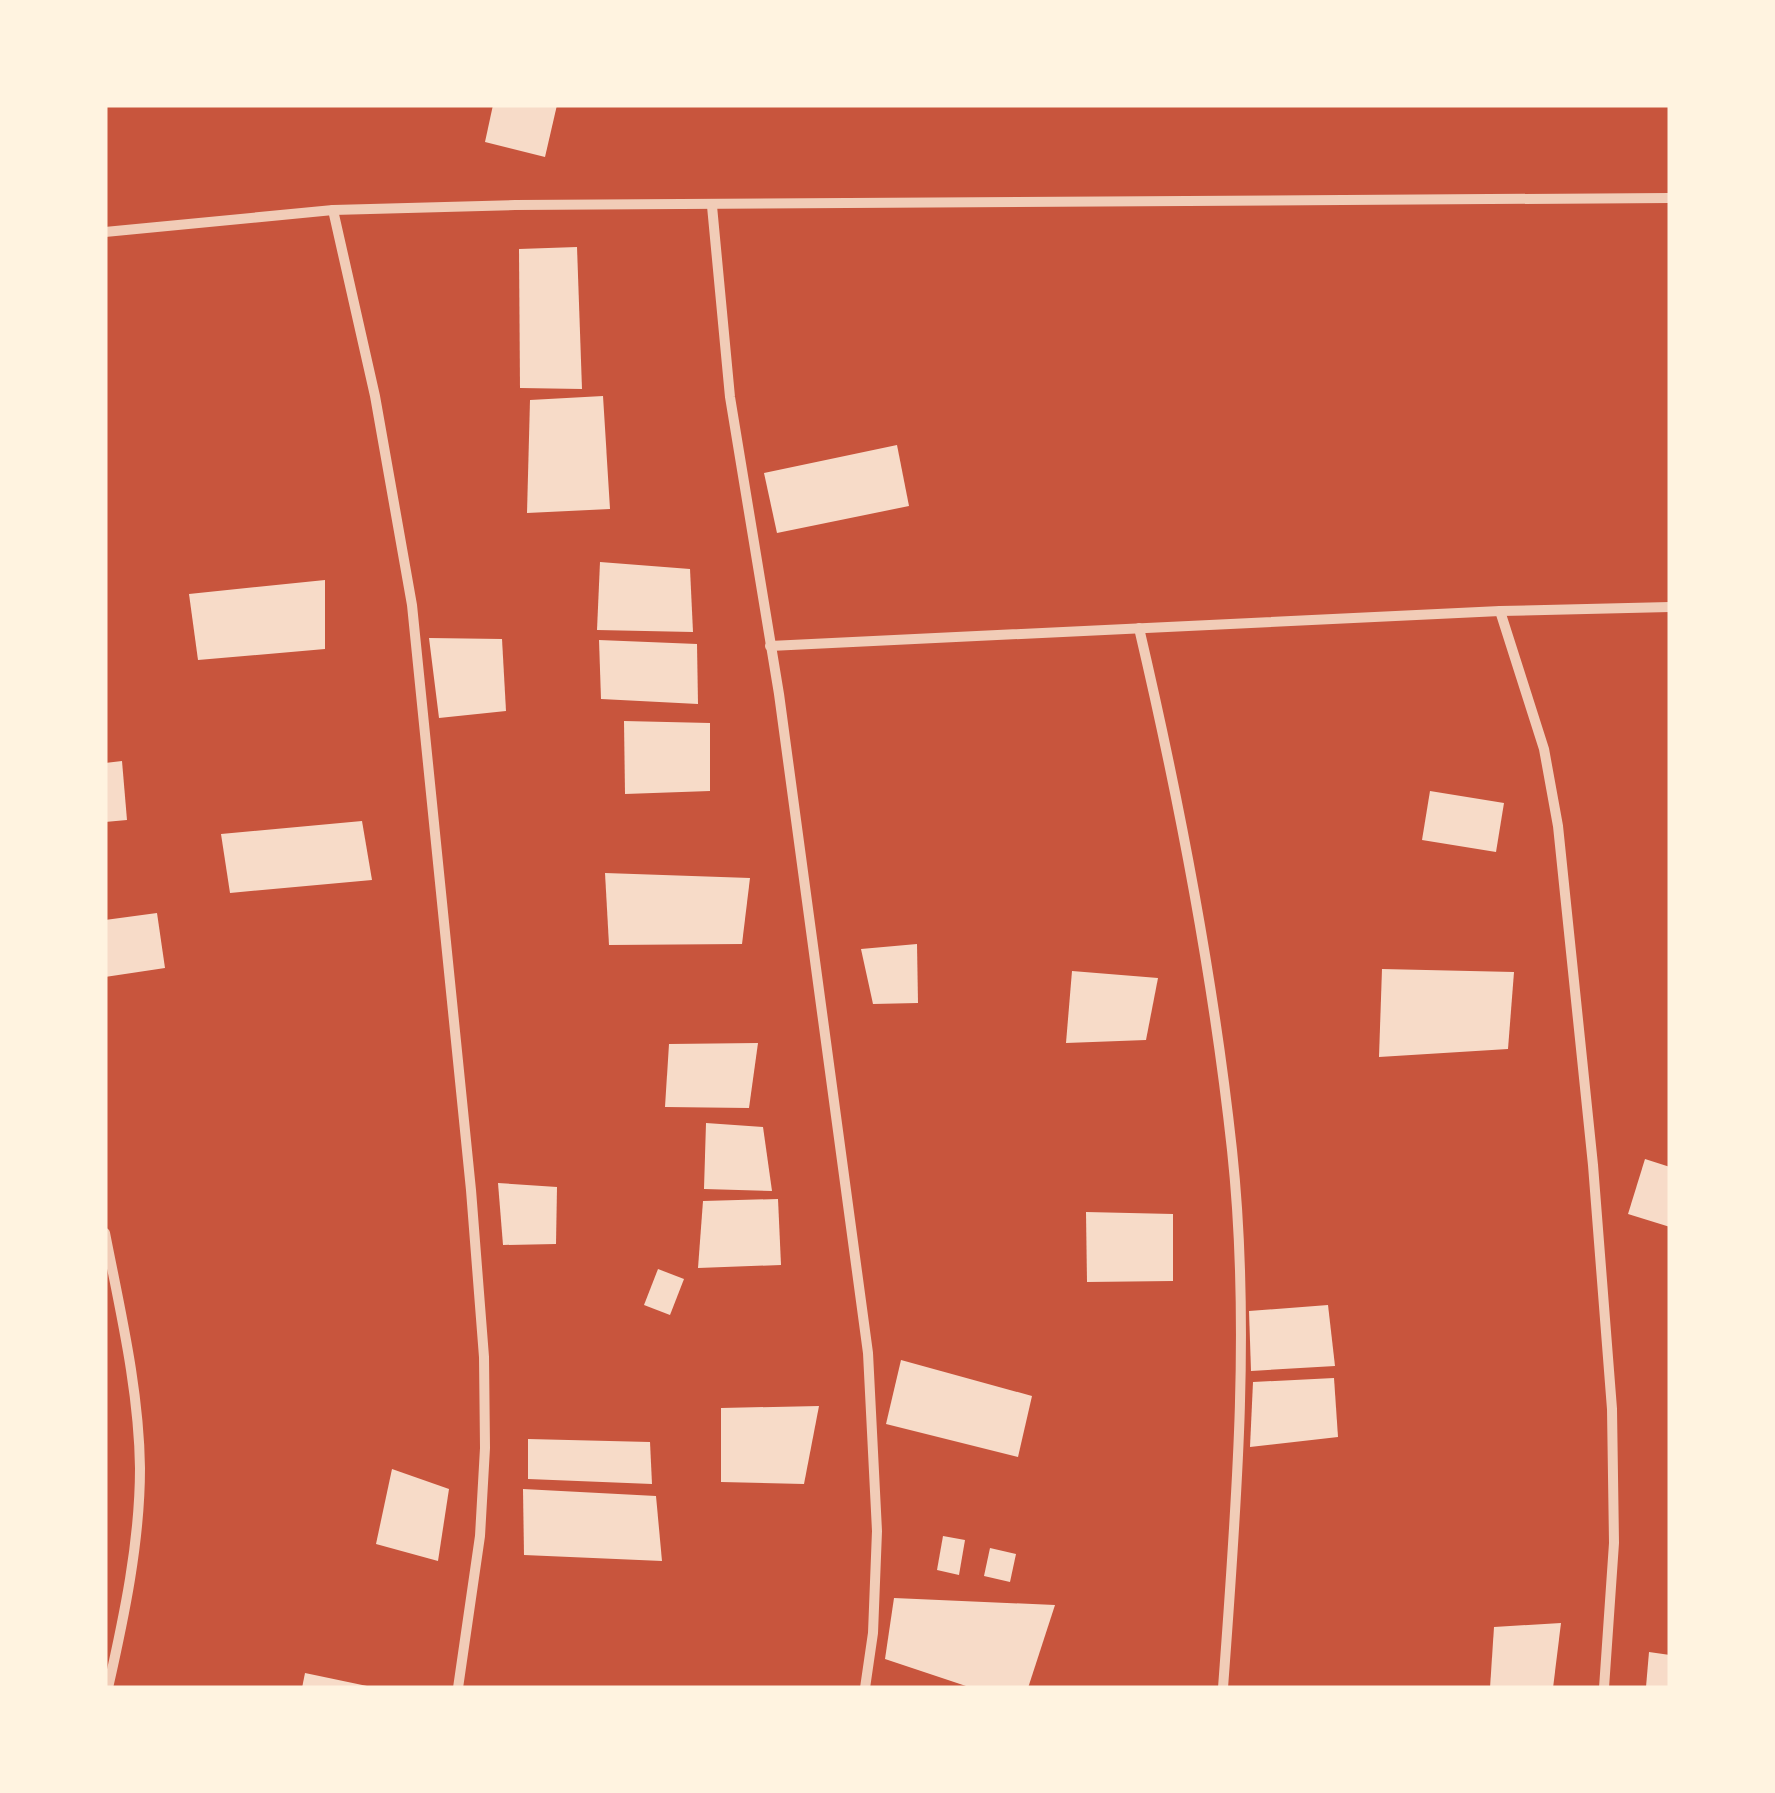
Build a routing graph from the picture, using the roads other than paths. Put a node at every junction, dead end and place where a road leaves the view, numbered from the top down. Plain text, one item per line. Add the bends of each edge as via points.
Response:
1 (1670, 198) edge
2 (712, 206) junction
3 (333, 210) junction
4 (105, 232) edge
5 (1670, 607) edge
6 (1500, 610) junction
7 (1139, 628) junction
8 (770, 646) junction
9 (105, 1233) edge
10 (108, 1688) edge
11 (458, 1688) edge
12 (865, 1688) edge
13 (1223, 1688) edge
14 (1604, 1688) edge

1 - 2 street
2 - 3 street
2 - 8 street via 730,397
3 - 4 street
3 - 11 street via 412,605 472,1190 484,1448 480,1536
5 - 6 street
6 - 7 street
6 - 14 street via 1544,749 1558,826 1593,1165 1612,1428 1614,1544
7 - 8 street
7 - 13 street via 1171,765 1232,1152 1238,1340
8 - 12 street via 868,1353 876,1531
9 - 10 street via 137,1406 140,1470 135,1545

